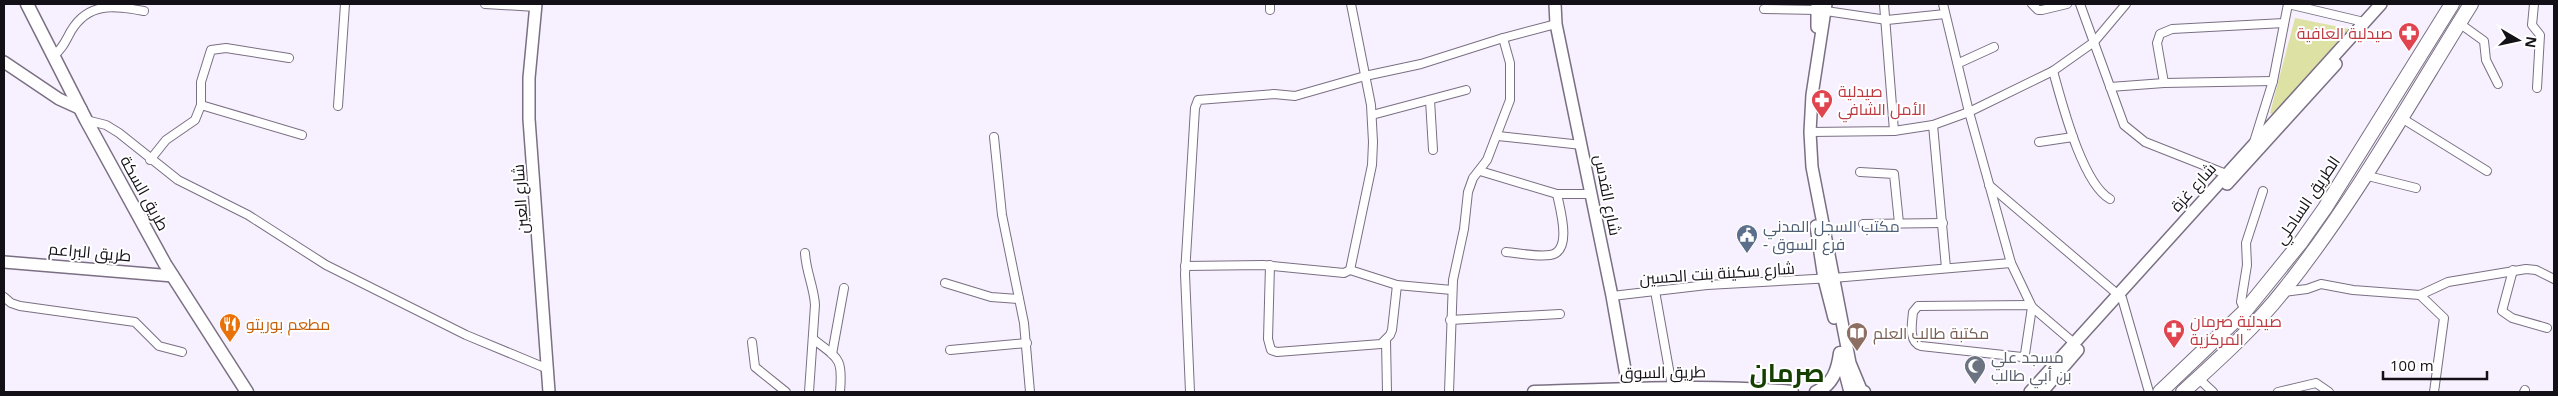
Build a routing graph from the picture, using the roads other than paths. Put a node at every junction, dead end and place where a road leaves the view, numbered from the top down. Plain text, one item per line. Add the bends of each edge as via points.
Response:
1 (27, 4) edge
2 (345, 4) edge
3 (485, 4) edge
4 (1351, 4) edge
5 (1555, 4) edge
6 (1884, 4) edge
7 (1944, 4) edge
8 (2032, 4) edge
9 (2067, 4) edge
10 (2080, 4) edge
11 (2126, 4) edge
12 (2288, 4) edge
13 (2381, 4) edge
14 (2391, 4) edge
15 (2452, 4) edge
16 (2471, 4) edge
17 (2534, 4) edge
18 (536, 5) edge
19 (1822, 7) edge
20 (1764, 9) dead end
21 (144, 11) dead end
22 (1945, 14) junction
23 (1887, 20) junction
24 (2284, 22) junction
25 (2364, 22) junction
26 (2459, 23) junction
27 (1556, 24) junction
28 (1504, 38) junction
29 (2094, 42) junction
30 (1994, 47) dead end
31 (53, 56) junction
32 (289, 58) dead end
33 (4, 62) edge
34 (1959, 63) junction
35 (2053, 71) junction
36 (1365, 76) junction
37 (2273, 81) junction
38 (2164, 83) junction
39 (2498, 84) dead end
40 (2110, 87) junction
41 (2537, 88) dead end
42 (1466, 90) dead end
43 (1430, 100) junction
44 (201, 105) junction
45 (338, 106) dead end
46 (1969, 112) junction
47 (1372, 114) junction
48 (84, 115) junction
49 (2400, 116) junction
50 (1933, 125) junction
51 (1894, 131) junction
52 (1810, 132) junction
53 (302, 135) dead end
54 (1498, 136) junction
55 (2073, 136) junction
56 (994, 137) dead end
57 (2039, 142) dead end
58 (1582, 145) junction
59 (2255, 147) junction
60 (1433, 150) dead end
61 (150, 160) junction
62 (1480, 171) junction
63 (2487, 171) dead end
64 (1860, 172) dead end
65 (2226, 174) junction
66 (2364, 175) junction
67 (1989, 184) junction
68 (2416, 188) dead end
69 (2263, 191) dead end
70 (1558, 194) junction
71 (1592, 194) junction
72 (2110, 199) dead end
73 (1899, 223) junction
74 (1943, 223) junction
75 (1863, 224) dead end
76 (1506, 252) dead end
77 (805, 253) dead end
78 (4, 262) edge
79 (2011, 263) junction
80 (1270, 265) junction
81 (1185, 266) junction
82 (1946, 268) junction
83 (1350, 270) junction
84 (2513, 270) junction
85 (172, 276) junction
86 (1829, 279) junction
87 (2554, 279) edge
88 (945, 283) dead end
89 (1397, 285) junction
90 (844, 288) dead end
91 (1452, 290) junction
92 (1655, 291) junction
93 (2283, 292) junction
94 (2420, 295) junction
95 (1612, 296) junction
96 (2120, 296) junction
97 (4, 297) edge
98 (1019, 300) junction
99 (2031, 306) junction
100 (2245, 311) junction
101 (1560, 314) dead end
102 (1450, 320) junction
103 (2547, 328) dead end
104 (2220, 336) junction
105 (813, 339) junction
106 (1386, 340) junction
107 (752, 342) dead end
108 (1026, 343) junction
109 (2074, 343) junction
110 (2231, 347) junction
111 (950, 350) dead end
112 (182, 352) dead end
113 (1840, 353) junction
114 (832, 354) junction
115 (548, 369) junction
116 (2198, 378) junction
117 (1673, 390) edge
118 (2301, 390) edge
119 (1628, 391) edge
120 (247, 392) edge
121 (549, 392) edge
122 (786, 392) edge
123 (809, 392) edge
124 (840, 392) edge
125 (1030, 392) edge
126 (1190, 392) edge
127 (1387, 392) edge
128 (1448, 392) edge
129 (1534, 392) edge
130 (1792, 392) edge
131 (1816, 392) edge
132 (1850, 392) edge
133 (1857, 392) edge
134 (1863, 392) edge
135 (2030, 392) edge
136 (2042, 392) edge
137 (2149, 392) edge
138 (2160, 392) edge
139 (2183, 392) edge
140 (2213, 392) edge
141 (2278, 392) edge
142 (2329, 392) edge
143 (2434, 392) edge

1 - 31 main road, طريق السكة
2 - 45 street
3 - 18 street
4 - 36 street
5 - 27 street, شارع القدس
6 - 23 street
7 - 22 street
8 - 9 street via 2042,10
10 - 29 street
11 - 29 street
12 - 24 street
12 - 25 street
13 - 25 street, شارع غزة
14 - 59 street, شارع غزة
15 - 100 highway, الطريق الساحلي via 2325,208
16 - 26 highway, الطريق الساحلي
17 - 41 street via 2532,25 2540,35
18 - 115 street, شارع العين via 529,119
19 - 20 street
19 - 23 street
19 - 52 street
19 - 86 street via 1803,109 1806,159
21 - 31 street via 111,6 97,8 80,19
22 - 23 street
22 - 34 street
23 - 51 street
24 - 37 street
24 - 38 street via 2164,32 2157,43
25 - 59 street, شارع غزة
26 - 39 street via 2484,41 2486,60
26 - 49 highway, الطريق الساحلي
27 - 28 street
27 - 58 street, شارع القدس
28 - 36 street via 1427,62
28 - 54 street via 1512,80 1510,100
29 - 35 street
29 - 40 street
30 - 34 street
31 - 48 main road, طريق السكة
32 - 44 street via 226,48 211,50 201,82
33 - 48 street
34 - 46 street
35 - 46 street
35 - 55 street
36 - 47 street
36 - 81 street via 1295,96 1274,94 1198,100
37 - 38 street
37 - 59 street
38 - 40 street
40 - 65 street via 2119,117 2136,136
42 - 43 street
43 - 47 street
43 - 60 street
44 - 53 street
44 - 61 street via 195,120 166,140
46 - 50 street
46 - 67 street
47 - 83 street via 1372,165
48 - 61 street via 119,133
48 - 85 main road, طريق السكة
49 - 63 street
49 - 66 highway, الطريق الساحلي
50 - 51 street
50 - 74 street
51 - 52 street
52 - 86 street via 1812,167
54 - 58 street
54 - 62 street
55 - 57 street
55 - 72 street via 2097,189
56 - 98 street via 1002,215
58 - 71 street, شارع القدس
59 - 65 street, شارع غزة
59 - 96 street, شارع غزة
61 - 115 street via 178,180 272,229 326,265 466,335
62 - 70 street
62 - 91 street via 1473,178 1468,192
64 - 73 street via 1894,174
65 - 96 street, شارع غزة
66 - 68 street
66 - 93 highway, الطريق الساحلي
67 - 79 street
67 - 96 street
69 - 100 street via 2246,243 2247,265 2241,302
70 - 71 street
70 - 76 street via 1564,232 1558,252 1550,255
71 - 95 street, شارع القدس
73 - 74 street
73 - 75 street
74 - 82 street
77 - 105 street via 814,292
78 - 85 street, طريق البراعم
79 - 82 street, شارع سكينة بنت الحسين
79 - 99 street
80 - 81 street
80 - 83 street via 1344,273
80 - 106 street via 1268,339 1271,350 1373,346
81 - 126 street
82 - 86 street, شارع سكينة بنت الحسين
83 - 89 street
84 - 87 street via 2532,269
84 - 94 street via 2448,282
84 - 103 street via 2502,311 2512,318
85 - 120 main road, طريق السكة
86 - 92 street, شارع سكينة بنت الحسين
86 - 113 street
86 - 134 street via 1850,363
88 - 98 street via 991,297
89 - 91 street
89 - 106 street via 1392,330
90 - 114 street
91 - 102 street
92 - 95 street, شارع سكينة بنت الحسين
92 - 117 street
93 - 94 street via 2321,284
93 - 110 highway, الطريق الساحلي
94 - 143 street via 2444,318
95 - 119 street, شارع القدس
96 - 109 street, شارع غزة
96 - 136 street, شارع غزة
96 - 137 street
97 - 112 street via 20,306 135,322 159,346
98 - 108 street
99 - 99 street via 1918,306 1913,312 1912,339 1921,346 2022,357
99 - 109 street
100 - 104 highway, الطريق الساحلي
101 - 102 street
102 - 128 street
104 - 110 highway
104 - 138 highway, الطريق الساحلي
105 - 114 street
105 - 123 street
106 - 127 street
107 - 122 street via 755,367
108 - 111 street
108 - 125 street
109 - 135 street, شارع غزة
110 - 116 highway, الطريق الساحلي
113 - 131 main road via 1832,379
113 - 132 street
114 - 124 street via 842,369
115 - 121 street, شارع العين
116 - 139 highway, الطريق الساحلي
116 - 140 street
117 - 119 main road, طريق السوق
117 - 130 main road, طريق السوق via 1729,387
118 - 141 street
118 - 142 street via 2316,383
119 - 129 main road, طريق السوق
133 - 134 main road

